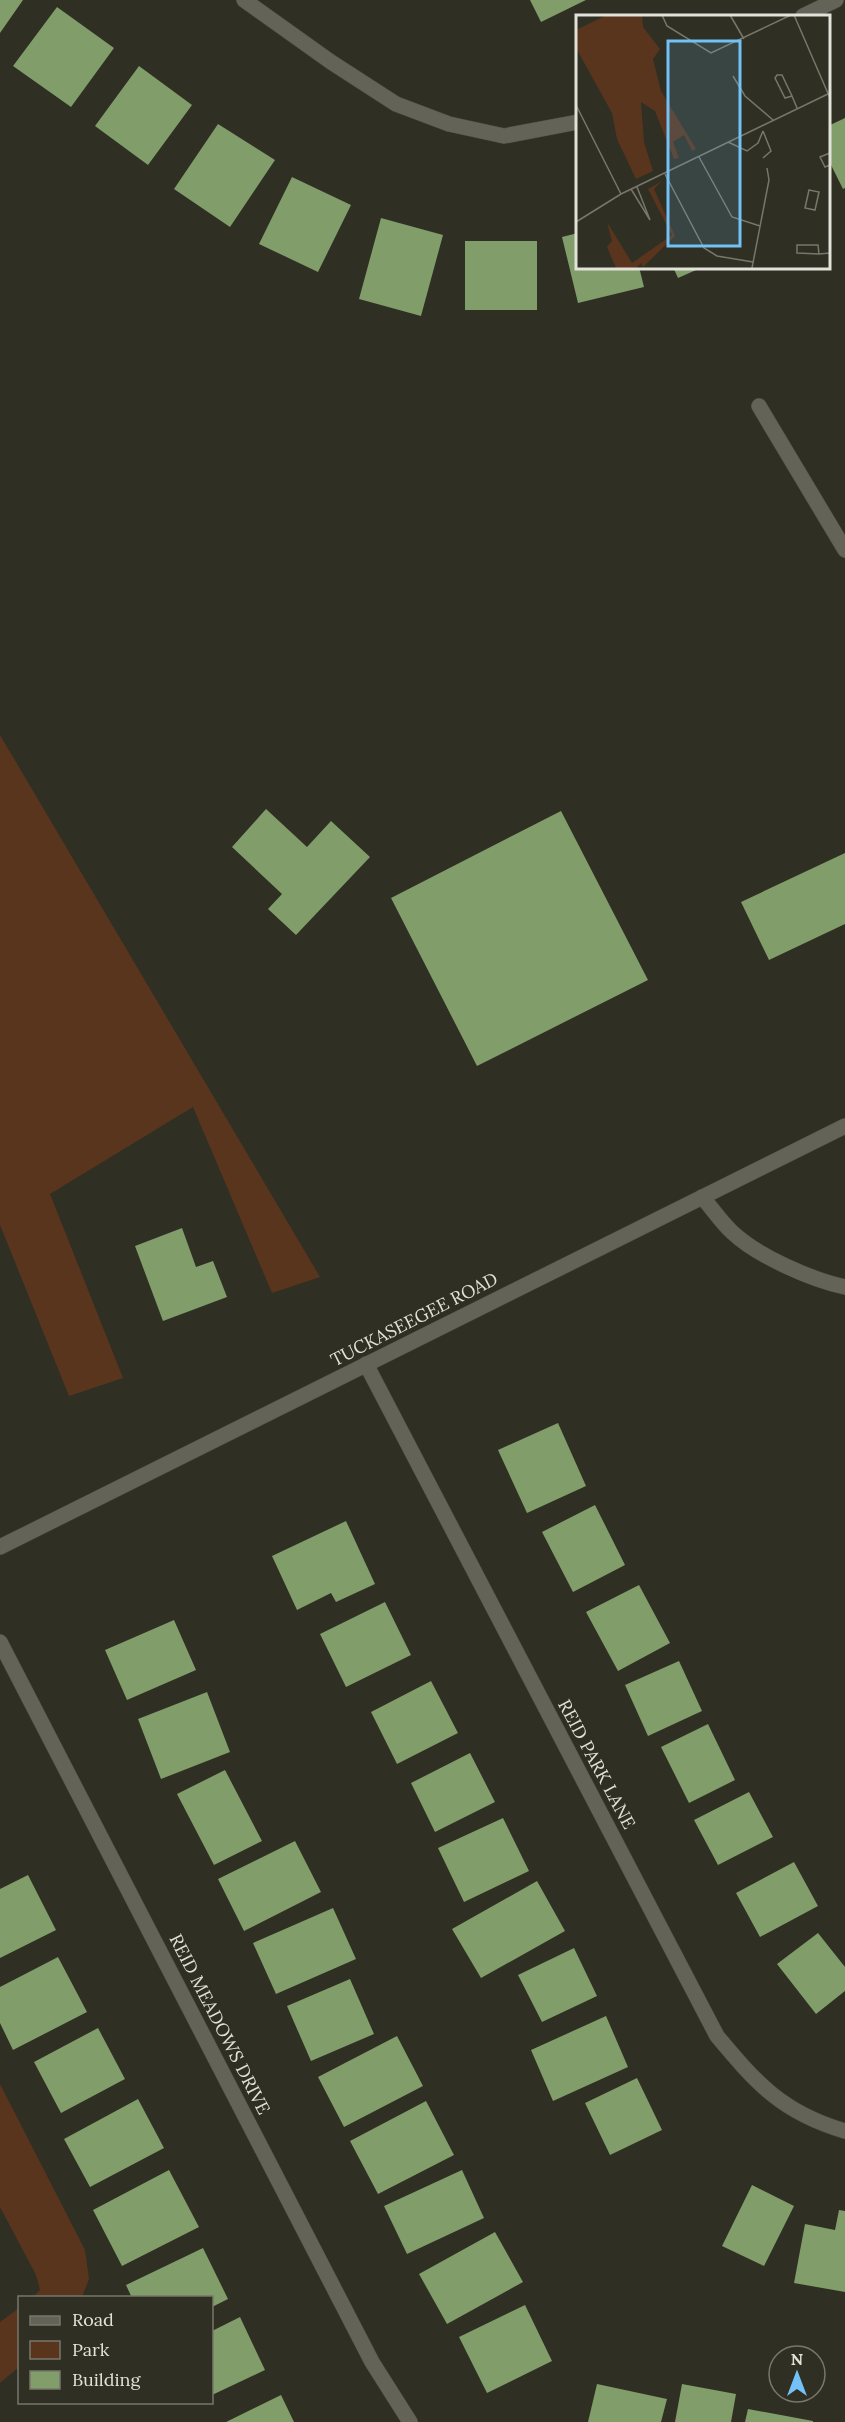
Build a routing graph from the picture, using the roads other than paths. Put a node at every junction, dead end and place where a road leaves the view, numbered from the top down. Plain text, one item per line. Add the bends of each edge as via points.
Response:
1 (244, 0) edge
2 (836, 0) edge
3 (805, 15) edge
4 (576, 122) edge
5 (759, 406) dead end
6 (845, 550) edge
7 (845, 1126) edge
8 (702, 1197) junction
9 (845, 1287) edge
10 (366, 1364) junction
11 (0, 1547) edge
12 (0, 1642) edge
13 (845, 2131) edge
14 (410, 2422) edge

1 - 4 street via 396,104 448,124 504,135
2 - 3 street
5 - 6 street
7 - 8 street, TUCKASEEGEE ROAD
8 - 9 street via 733,1233 772,1259
8 - 10 street, TUCKASEEGEE ROAD
10 - 11 street, TUCKASEEGEE ROAD
10 - 13 street, REID PARK LANE via 717,2036 751,2077 789,2109
12 - 14 street, REID MEADOWS DRIVE via 372,2362

